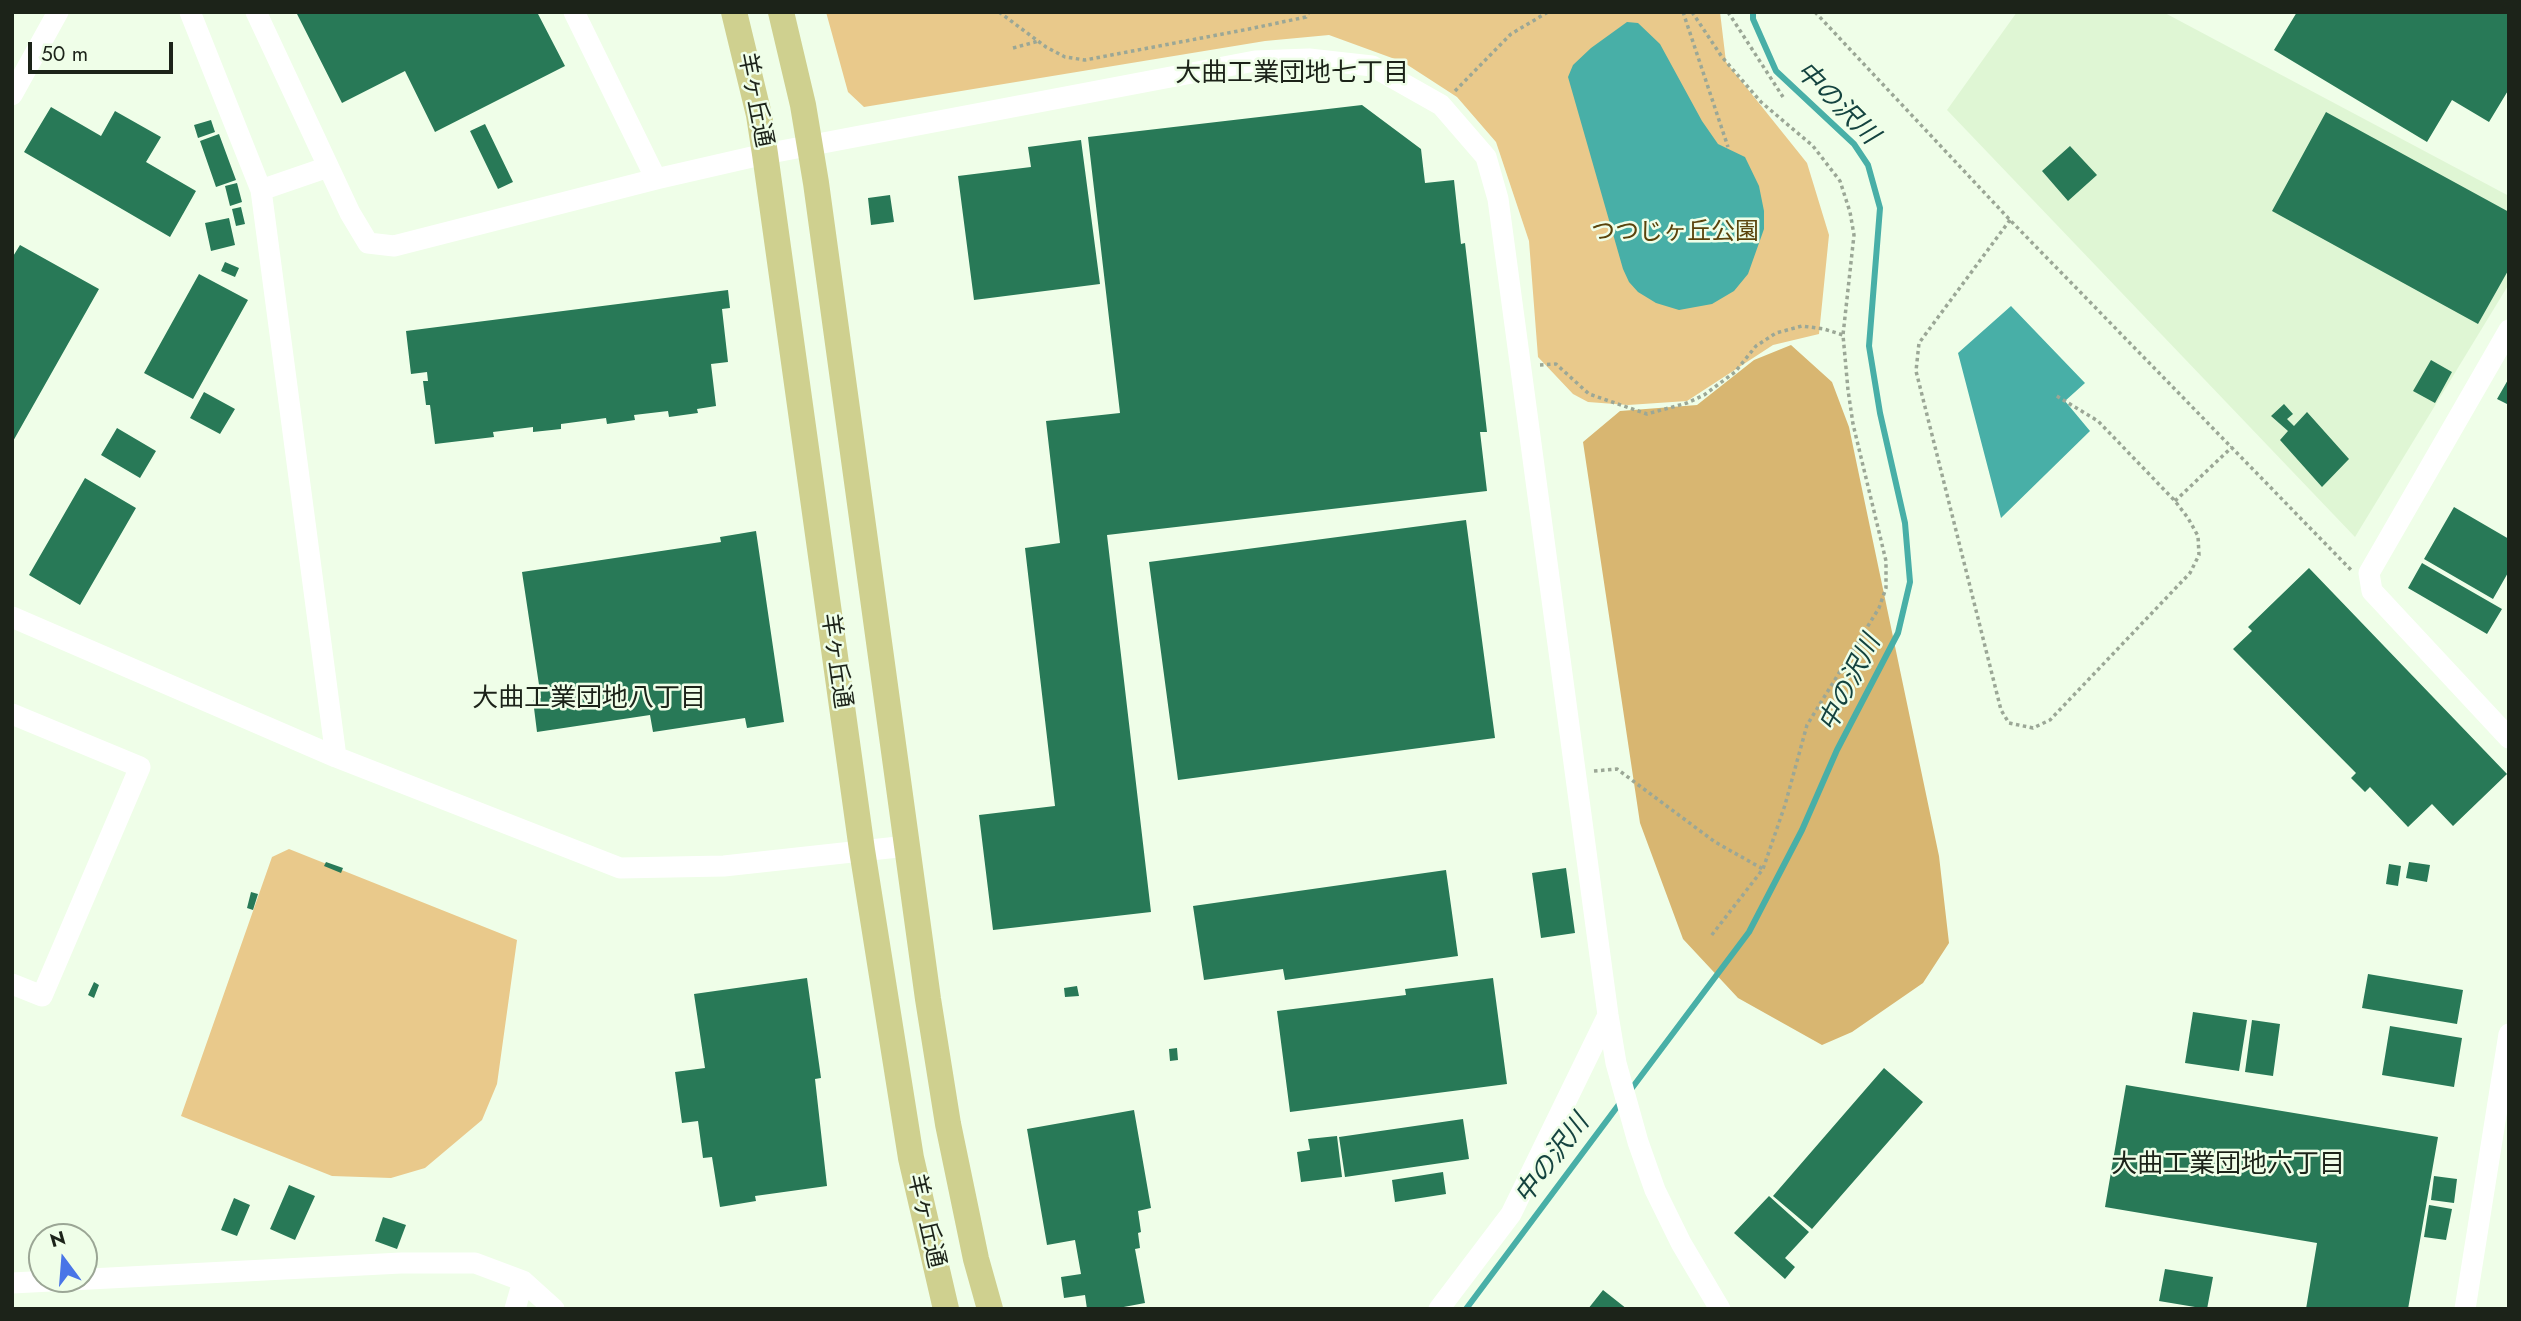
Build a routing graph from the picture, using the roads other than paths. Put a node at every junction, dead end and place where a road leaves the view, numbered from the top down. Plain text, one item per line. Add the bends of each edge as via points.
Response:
1 (58, 12) edge
2 (190, 12) edge
3 (256, 12) edge
4 (573, 12) edge
5 (734, 12) edge
6 (781, 12) edge
7 (12, 95) edge
8 (809, 144) junction
9 (765, 153) junction
10 (328, 167) junction
11 (656, 178) junction
12 (261, 190) junction
13 (2509, 330) edge
14 (12, 617) edge
15 (12, 713) edge
16 (2509, 738) edge
17 (336, 757) junction
18 (907, 846) junction
19 (862, 850) junction
20 (12, 984) edge
21 (1608, 1015) junction
22 (2509, 1034) edge
23 (523, 1280) junction
24 (12, 1283) edge
25 (515, 1309) edge
26 (554, 1309) edge
27 (946, 1309) edge
28 (990, 1309) edge
29 (1438, 1309) edge
30 (1720, 1309) edge
31 (2465, 1309) edge

1 - 7 street
2 - 12 street
3 - 10 street
4 - 11 street
5 - 9 main road, 羊ヶ丘通
6 - 8 main road, 羊ヶ丘通
8 - 9 street
8 - 18 main road, 羊ヶ丘通
8 - 21 street via 1255,61 1309,59 1372,66 1441,105 1486,157 1498,200
9 - 11 street
9 - 19 main road, 羊ヶ丘通
10 - 11 street via 368,243 394,246
10 - 12 street
12 - 17 street
13 - 16 street via 2370,573 2372,591
14 - 17 street
15 - 20 street via 140,767 42,996
17 - 19 street via 620,869 724,866
18 - 19 street
18 - 28 main road, 羊ヶ丘通 via 948,1124 975,1259
19 - 27 main road, 羊ヶ丘通 via 911,1158
21 - 29 street via 1511,1214
21 - 30 street via 1616,1063 1655,1190
22 - 31 street
23 - 24 street via 475,1263
23 - 25 street
23 - 26 street

